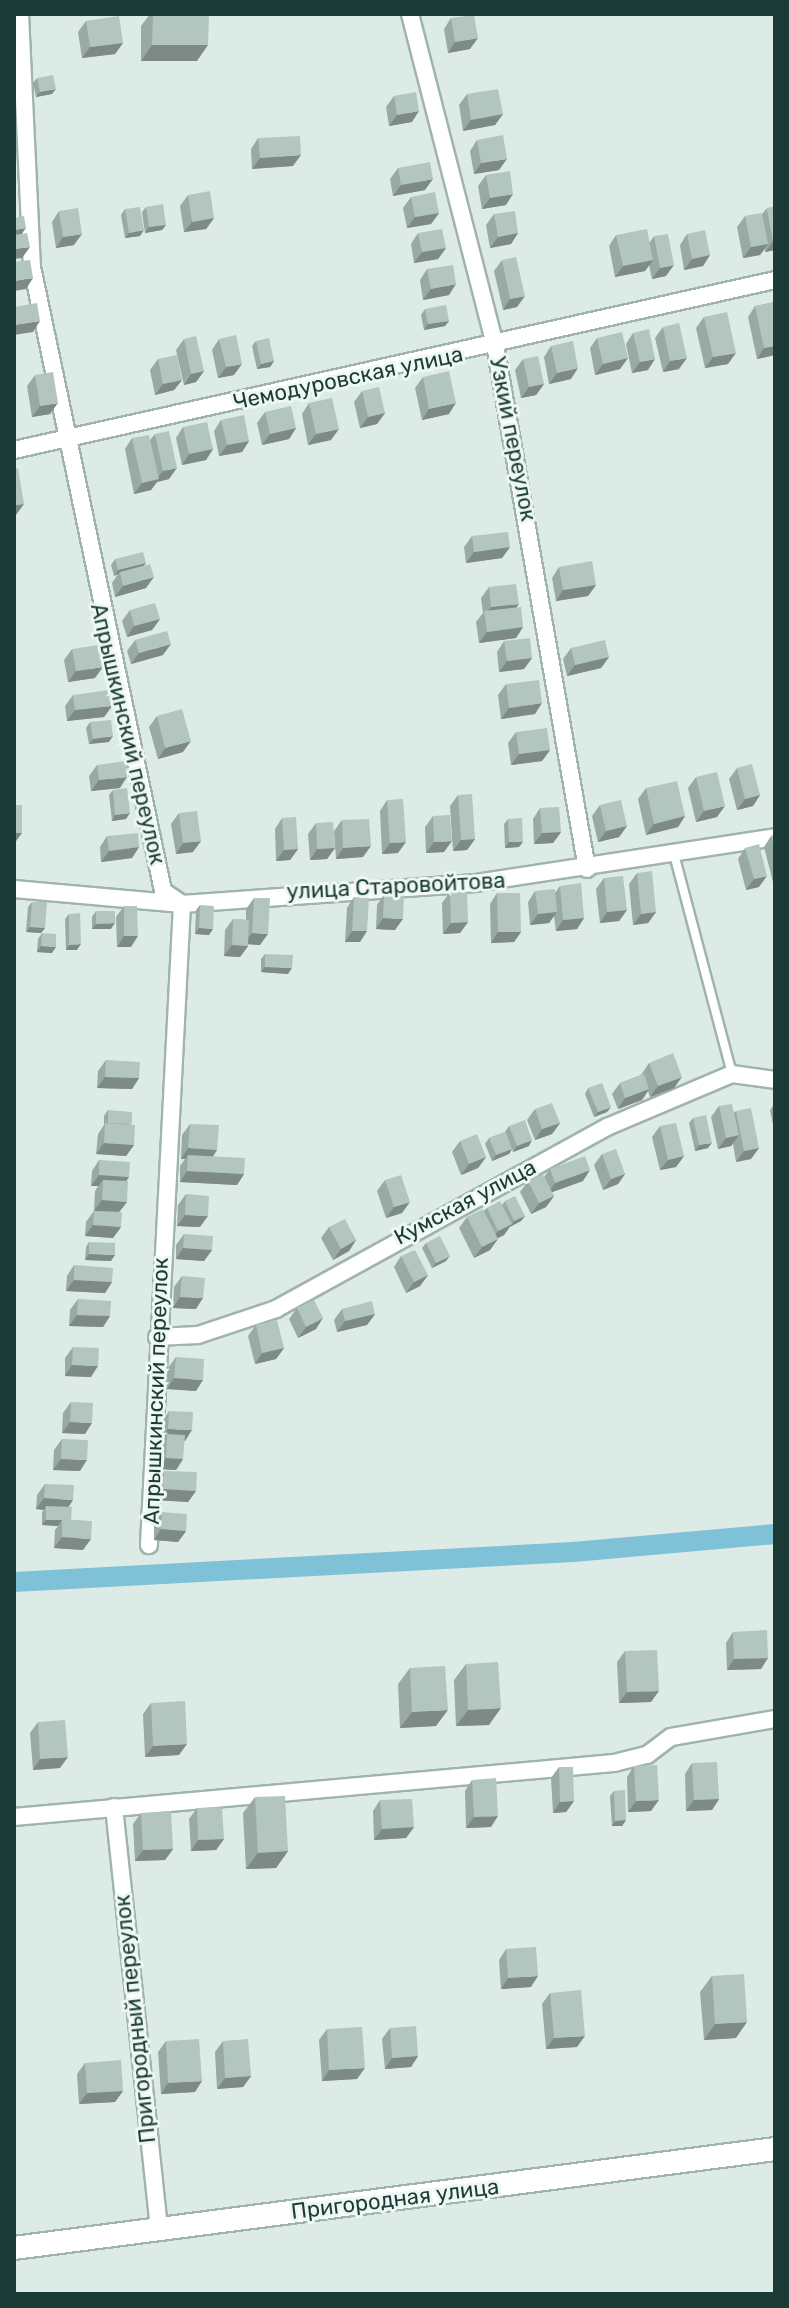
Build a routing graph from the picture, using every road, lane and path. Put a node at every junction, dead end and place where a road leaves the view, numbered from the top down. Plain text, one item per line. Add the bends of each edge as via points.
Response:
1 (20, 14) edge
2 (410, 14) edge
3 (775, 280) edge
4 (495, 345) junction
5 (67, 438) junction
6 (14, 450) edge
7 (775, 837) edge
8 (675, 858) junction
9 (587, 869) junction
10 (14, 889) edge
11 (182, 904) junction
12 (732, 1074) junction
13 (775, 1080) edge
14 (157, 1337) junction
15 (149, 1545) dead end
16 (775, 1719) edge
17 (114, 1807) junction
18 (14, 1817) edge
19 (775, 2149) edge
20 (159, 2229) junction
21 (14, 2248) edge

1 - 5 street, Апрышкинский переулок via 32,267
2 - 4 street, Узкий переулок
3 - 4 street, Чемодуровская улица
4 - 5 street, Чемодуровская улица
4 - 9 street, Узкий переулок
5 - 6 street, Чемодуровская улица
5 - 11 street, Апрышкинский переулок via 163,891
7 - 8 street, улица Старовойтова
8 - 9 street, улица Старовойтова
8 - 12 lane
9 - 11 street, улица Старовойтова
10 - 11 street, улица Старовойтова
11 - 14 street, Апрышкинский переулок
12 - 13 street
12 - 14 street, Кумская улица via 607,1127 276,1309 198,1335
14 - 15 street, Апрышкинский переулок
16 - 17 street via 671,1737 647,1755 614,1763
17 - 18 street
17 - 20 street, Пригородный переулок
19 - 20 street, Пригородная улица
20 - 21 street, Пригородная улица

